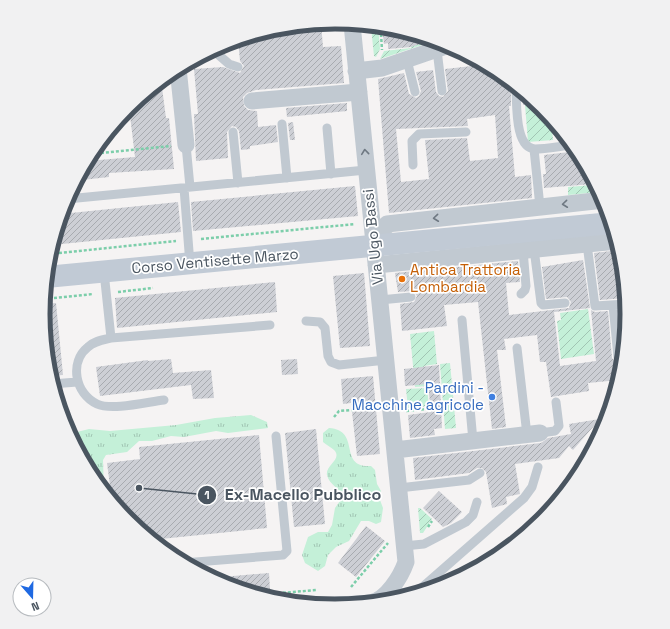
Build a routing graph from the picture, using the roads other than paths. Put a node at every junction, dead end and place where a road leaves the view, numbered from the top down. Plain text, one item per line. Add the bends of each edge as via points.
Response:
1 (353, 30) edge
2 (440, 49) edge
3 (443, 51) edge
4 (218, 54) edge
5 (407, 60) junction
6 (238, 67) dead end
7 (356, 71) junction
8 (179, 75) edge
9 (442, 91) dead end
10 (359, 92) junction
11 (415, 92) dead end
12 (516, 94) edge
13 (252, 101) dead end
14 (282, 124) dead end
15 (327, 128) dead end
16 (233, 132) dead end
17 (466, 132) dead end
18 (186, 144) joint
19 (565, 146) edge
20 (534, 149) junction
21 (413, 165) dead end
22 (366, 170) junction
23 (330, 174) junction
24 (287, 178) junction
25 (238, 182) junction
26 (187, 188) junction
27 (74, 198) edge
28 (597, 201) edge
29 (540, 207) junction
30 (373, 222) junction
31 (605, 224) edge
32 (611, 242) edge
33 (587, 244) junction
34 (529, 250) junction
35 (378, 252) junction
36 (190, 264) junction
37 (104, 272) junction
38 (52, 276) edge
39 (521, 294) dead end
40 (411, 297) dead end
41 (380, 300) junction
42 (565, 303) dead end
43 (620, 304) edge
44 (613, 305) junction
45 (462, 320) dead end
46 (306, 321) dead end
47 (270, 325) dead end
48 (111, 338) junction
49 (517, 348) dead end
50 (618, 354) edge
51 (386, 360) junction
52 (77, 382) junction
53 (58, 384) edge
54 (164, 400) dead end
55 (556, 402) dead end
56 (534, 434) junction
57 (276, 436) dead end
58 (473, 442) junction
59 (395, 450) junction
60 (538, 467) dead end
61 (480, 473) dead end
62 (399, 488) junction
63 (477, 502) dead end
64 (398, 542) junction
65 (192, 562) edge
66 (424, 586) edge
67 (390, 589) junction
68 (399, 593) edge
69 (379, 597) edge
70 (322, 598) edge
71 (338, 600) edge

1 - 7 street, Via Ugo Bassi
2 - 5 street
3 - 9 lane
4 - 6 lane via 229,64
5 - 7 street via 382,68
5 - 11 lane
7 - 10 street, Via Ugo Bassi
8 - 18 street
10 - 13 street
22 -> 10 street, Via Ugo Bassi
12 - 20 lane via 520,134 523,142
14 - 24 lane
15 - 23 lane
16 - 25 lane
17 - 21 lane via 447,130 415,136 412,141
18 - 26 lane
19 - 20 lane
20 - 29 lane
22 - 23 lane
22 - 30 street, Via Ugo Bassi
23 - 24 lane
24 - 25 lane
25 - 26 lane
26 - 27 lane
26 - 36 lane
28 -> 29 street
29 -> 30 street
30 - 35 street, Via Ugo Bassi
31 - 35 main road, Corso Ventisette Marzo
32 - 33 street, Corso Ventisette Marzo
33 - 34 street, Corso Ventisette Marzo
33 - 44 lane via 594,304 598,307
34 - 35 street, Corso Ventisette Marzo
34 - 39 lane via 526,286
34 - 42 lane via 541,303
35 - 36 main road, Corso Ventisette Marzo
35 - 41 street, Via Ugo Bassi
36 - 37 main road, Corso Ventisette Marzo
37 - 38 main road, Corso Ventisette Marzo
37 - 48 lane
40 - 41 lane
41 - 51 street, Via Ugo Bassi
43 - 44 lane
44 - 50 lane
45 - 58 lane
46 - 51 lane via 320,322 324,328 331,362 339,365
47 - 48 lane
48 - 52 lane via 98,341 82,353 77,364
49 - 56 lane
51 - 59 street, Via Ugo Bassi via 398,409
52 - 53 lane
52 - 54 lane via 83,393 96,404 108,406
55 - 56 lane via 559,426 555,431
56 - 58 street
57 - 65 lane via 287,551 283,555
58 - 59 street
59 - 62 street, Via Ugo Bassi
60 - 66 lane via 532,487 524,498
61 - 62 lane via 469,480
62 - 64 street, Via Ugo Bassi
63 - 64 lane via 473,515 466,522 424,544
64 - 67 street, Via Ugo Bassi via 406,562 403,573
67 - 68 lane
67 - 69 street, Via Ugo Bassi
70 - 71 street, Via Ugo Bassi

